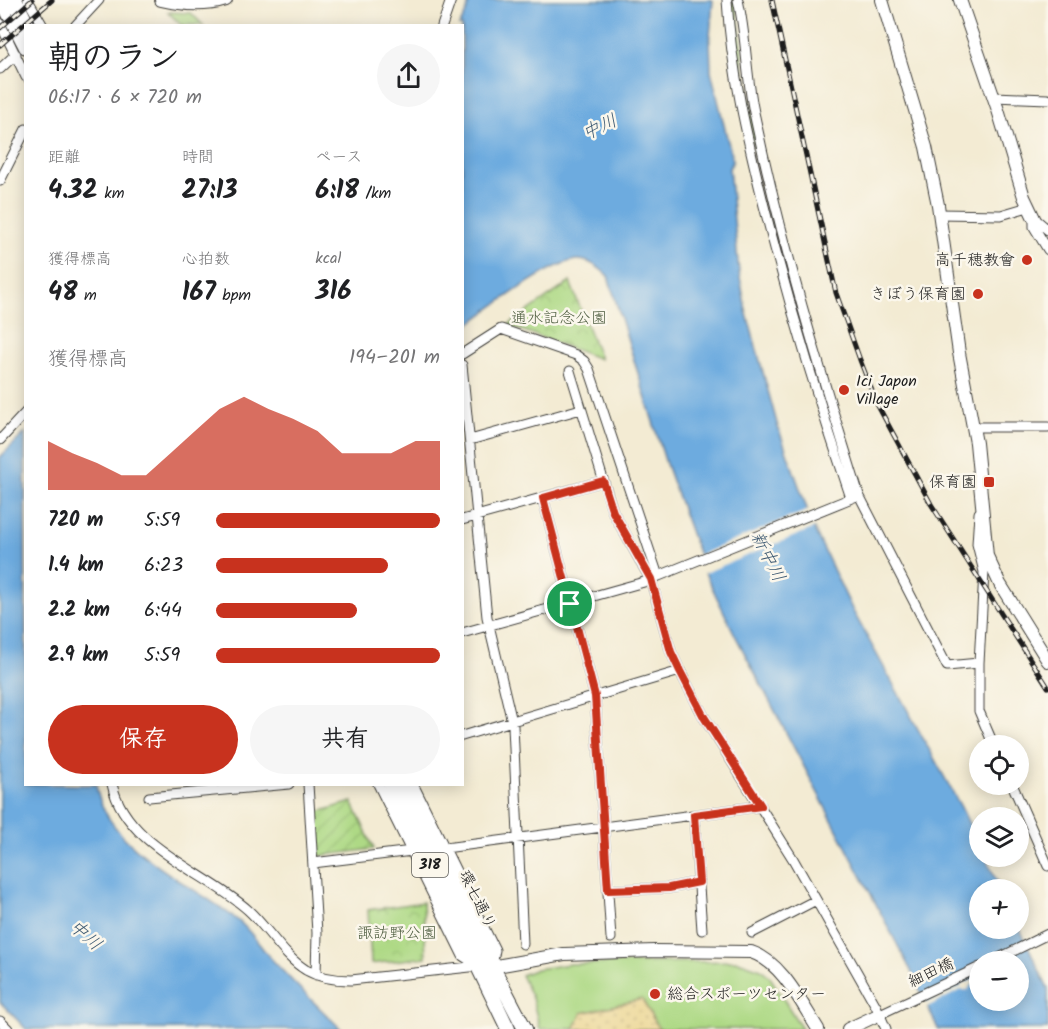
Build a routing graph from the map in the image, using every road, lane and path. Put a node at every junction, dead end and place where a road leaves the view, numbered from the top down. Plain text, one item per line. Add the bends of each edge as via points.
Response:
1 (2, 0) edge
2 (15, 0) edge
3 (28, 0) edge
4 (99, 0) edge
5 (161, 0) edge
6 (226, 0) edge
7 (451, 0) edge
8 (727, 0) edge
9 (738, 0) edge
10 (882, 0) edge
11 (960, 0) edge
12 (0, 23) edge
13 (27, 24) edge
14 (42, 24) edge
15 (77, 24) edge
16 (443, 24) edge
17 (20, 51) edge
18 (24, 68) edge
19 (0, 69) edge
20 (993, 98) junction
21 (1048, 99) edge
22 (24, 133) edge
23 (0, 181) edge
24 (1031, 212) junction
25 (939, 214) junction
26 (1048, 230) edge
27 (1048, 250) edge
28 (464, 353) edge
29 (570, 371) dead end
30 (464, 384) edge
31 (581, 410) junction
32 (24, 414) edge
33 (973, 426) junction
34 (1048, 427) edge
35 (0, 440) edge
36 (470, 440) junction
37 (603, 481) junction
38 (981, 494) junction
39 (543, 498) junction
40 (852, 498) junction
41 (477, 516) junction
42 (464, 519) edge
43 (657, 577) junction
44 (570, 604) junction
45 (489, 625) junction
46 (464, 632) edge
47 (1048, 661) edge
48 (979, 663) junction
49 (680, 671) junction
50 (595, 696) junction
51 (512, 722) junction
52 (464, 735) edge
53 (989, 735) edge
54 (113, 786) edge
55 (268, 786) edge
56 (308, 786) edge
57 (379, 786) edge
58 (391, 786) edge
59 (403, 786) edge
60 (414, 786) edge
61 (1017, 795) edge
62 (149, 797) dead end
63 (761, 806) junction
64 (694, 815) junction
65 (604, 827) junction
66 (518, 837) junction
67 (445, 848) junction
68 (412, 851) junction
69 (313, 863) junction
70 (1048, 866) edge
71 (699, 882) junction
72 (608, 890) junction
73 (816, 900) junction
74 (702, 930) dead end
75 (752, 933) dead end
76 (1048, 934) edge
77 (610, 938) dead end
78 (474, 943) junction
79 (524, 944) dead end
80 (1013, 951) edge
81 (485, 966) junction
82 (969, 972) edge
83 (316, 975) junction
84 (880, 1014) junction
85 (0, 1021) edge
86 (8, 1029) edge
87 (508, 1029) edge
88 (525, 1029) edge
89 (818, 1029) edge
90 (848, 1029) edge
91 (886, 1029) edge

1 - 17 main road
2 - 13 main road
3 - 14 street
4 - 15 street
5 - 6 street via 199,5
7 - 16 street
8 - 40 street via 731,49 747,137 792,316
9 - 40 street via 754,114
10 - 25 street via 923,137
11 - 20 street
12 - 17 street
17 - 18 street
17 - 19 street
20 - 21 street
20 - 24 street
22 - 23 street
24 - 25 street
24 - 26 street
24 - 27 street via 1034,227
25 - 33 street
28 - 43 street via 501,329 584,361
29 - 31 street
30 - 36 street
31 - 36 street
31 - 37 street
32 - 35 street
33 - 34 street
33 - 38 street
36 - 41 street
37 - 39 street
37 - 43 street via 613,512
38 - 47 street via 990,564
38 - 48 street via 977,544 984,580
39 - 41 street
39 - 44 street
40 - 43 street
40 - 48 street via 866,512 947,666
41 - 42 street
41 - 45 street
43 - 44 street
43 - 49 street via 671,652
44 - 45 street
44 - 50 street
45 - 46 street
45 - 51 street
48 - 53 street via 979,711
49 - 50 street
49 - 63 street via 704,717
50 - 51 street
50 - 65 street
51 - 52 street
51 - 66 street
54 - 83 street via 123,811 143,834 181,866 240,903 298,964
55 - 62 street
56 - 69 street
57 - 68 street
58 - 78 main road, 環七通り / 318
59 - 78 main road, 環七通り / 318
60 - 67 street
61 - 70 street
63 - 64 street
63 - 73 street
64 - 65 street
64 - 71 street
65 - 66 street
65 - 72 street
66 - 67 street
66 - 79 street
67 - 81 street via 495,950
68 - 69 street
68 - 81 street via 463,956
69 - 83 street
71 - 72 street via 669,888
71 - 74 street
72 - 77 street
73 - 75 street
73 - 84 street
76 - 80 street
78 - 81 main road, 環七通り / 318
81 - 83 street via 351,980
81 - 87 main road, 環七通り / 318
81 - 88 main road, 環七通り / 318
81 - 89 street via 564,954 751,952 777,967
82 - 84 street, 細田橋
84 - 90 street
84 - 91 street
85 - 86 street

